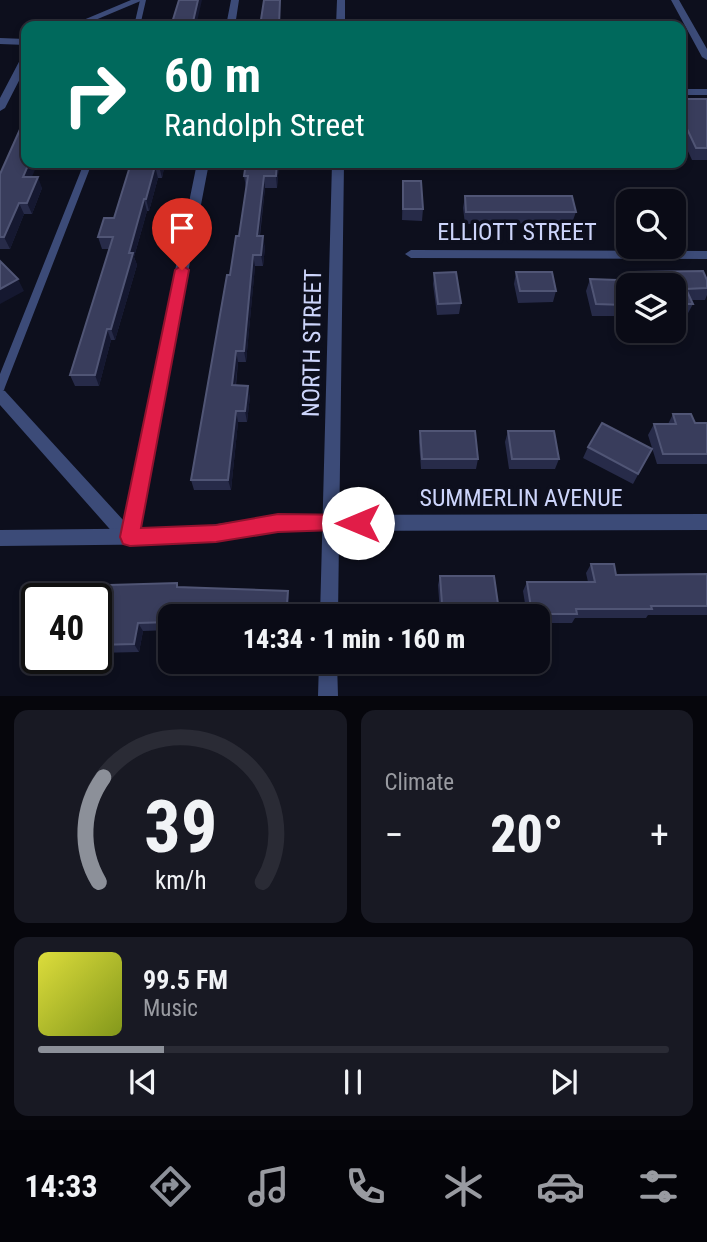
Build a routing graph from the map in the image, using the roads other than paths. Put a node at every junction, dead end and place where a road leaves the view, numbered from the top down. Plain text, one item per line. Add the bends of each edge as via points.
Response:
1 (141, 0) edge
2 (235, 0) edge
3 (341, 0) edge
4 (675, 0) edge
5 (87, 21) edge
6 (138, 21) edge
7 (231, 21) edge
8 (341, 21) edge
9 (0, 41) edge
10 (21, 42) edge
11 (707, 57) edge
12 (21, 68) edge
13 (0, 83) edge
14 (13, 83) junction
15 (686, 92) edge
16 (707, 92) edge
17 (0, 108) edge
18 (86, 168) edge
19 (202, 168) edge
20 (338, 168) edge
21 (411, 254) dead end
22 (707, 254) edge
23 (0, 387) edge
24 (0, 395) edge
25 (707, 522) edge
26 (331, 523) junction
27 (130, 537) junction
28 (0, 538) edge
29 (329, 604) edge
30 (328, 674) edge
31 (328, 696) edge

1 - 5 street
1 - 6 lane
2 - 7 street
3 - 8 street
4 - 11 street
9 - 10 street
12 - 14 street
13 - 14 street
14 - 17 street
15 - 16 street
18 - 23 lane
19 - 27 street
20 - 26 street, NORTH STREET
21 - 22 street, ELLIOTT STREET
24 - 27 street
25 - 26 street, SUMMERLIN AVENUE
26 - 27 street, SUMMERLIN AVENUE via 278,523 216,534
26 - 29 street, NORTH STREET
27 - 28 street, SUMMERLIN AVENUE
30 - 31 street

